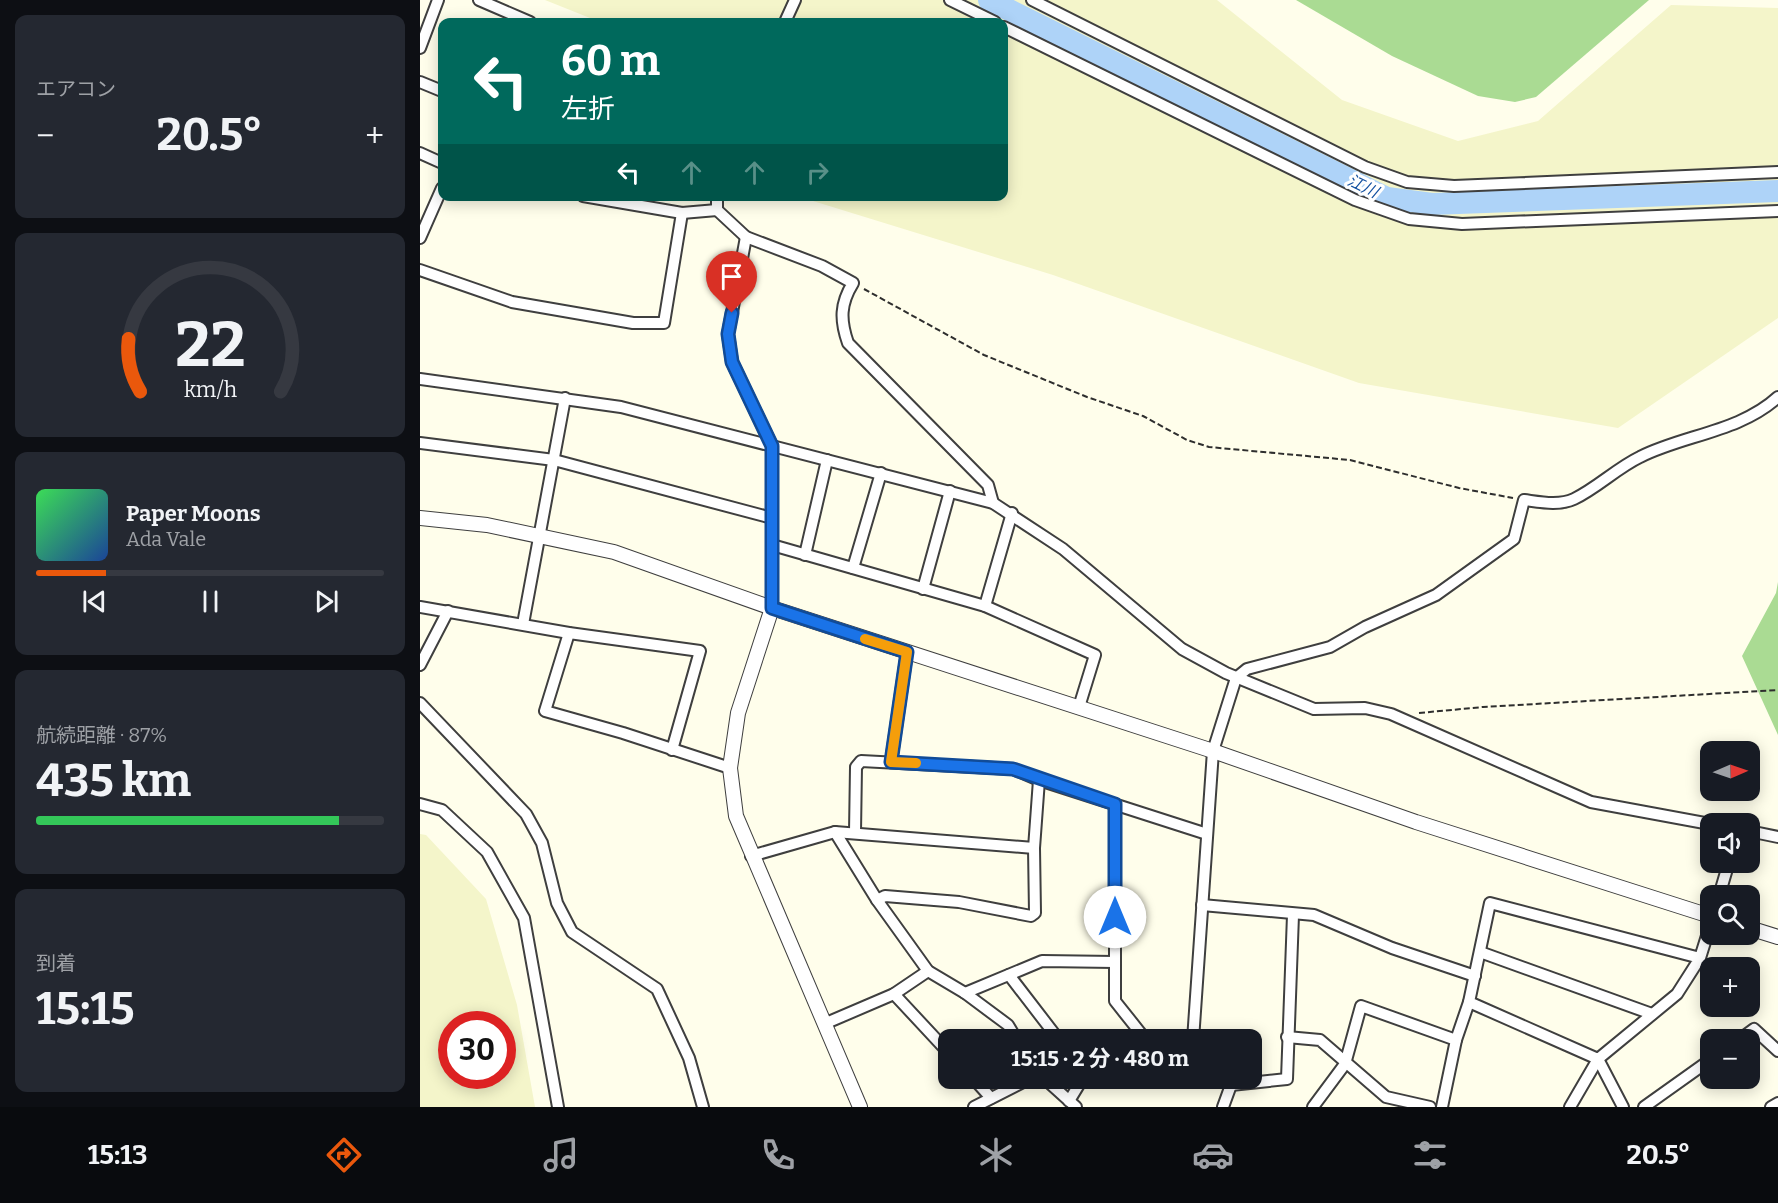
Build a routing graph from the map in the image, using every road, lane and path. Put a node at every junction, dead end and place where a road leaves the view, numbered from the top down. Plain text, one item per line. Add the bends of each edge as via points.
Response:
1 (438, 0) edge
2 (478, 0) edge
3 (795, 0) edge
4 (950, 0) edge
5 (1032, 0) edge
6 (521, 18) edge
7 (787, 18) edge
8 (987, 18) edge
9 (1008, 29) edge
10 (420, 48) edge
11 (420, 82) edge
12 (438, 89) edge
13 (420, 153) edge
14 (438, 161) edge
15 (1778, 172) edge
16 (438, 197) edge
17 (612, 201) edge
18 (717, 201) edge
19 (717, 210) junction
20 (1778, 211) edge
21 (682, 213) junction
22 (746, 237) junction
23 (420, 238) edge
24 (420, 270) edge
25 (853, 283) junction
26 (420, 380) edge
27 (1778, 397) edge
28 (565, 399) junction
29 (420, 443) edge
30 (772, 446) junction
31 (554, 460) junction
32 (827, 460) junction
33 (881, 473) junction
34 (950, 491) junction
35 (1524, 500) junction
36 (993, 503) junction
37 (1012, 513) junction
38 (420, 518) edge
39 (772, 518) junction
40 (538, 536) junction
41 (772, 545) junction
42 (805, 555) junction
43 (853, 568) junction
44 (923, 588) junction
45 (985, 606) junction
46 (420, 607) edge
47 (772, 608) junction
48 (448, 611) junction
49 (523, 624) junction
50 (569, 633) junction
51 (907, 652) junction
52 (420, 665) edge
53 (1236, 678) junction
54 (1778, 690) edge
55 (420, 703) edge
56 (1079, 707) junction
57 (1414, 714) dead end
58 (672, 750) junction
59 (1213, 751) junction
60 (891, 762) junction
61 (730, 768) junction
62 (1039, 780) junction
63 (420, 804) edge
64 (1115, 804) junction
65 (1700, 822) edge
66 (835, 832) junction
67 (855, 832) junction
68 (1760, 833) edge
69 (1207, 834) junction
70 (1778, 837) edge
71 (1034, 848) junction
72 (752, 856) junction
73 (877, 900) junction
74 (1202, 905) junction
75 (1700, 913) edge
76 (1293, 915) junction
77 (1760, 931) edge
78 (1778, 937) edge
79 (1480, 952) junction
80 (1700, 958) joint
81 (1115, 962) junction
82 (928, 971) junction
83 (1009, 975) junction
84 (1475, 976) junction
85 (965, 993) junction
86 (894, 994) junction
87 (1469, 1002) junction
88 (1652, 1014) junction
89 (824, 1024) junction
90 (1010, 1029) edge
91 (1051, 1029) edge
92 (1137, 1029) edge
93 (1194, 1029) edge
94 (1760, 1034) edge
95 (1287, 1037) junction
96 (1456, 1040) junction
97 (938, 1041) edge
98 (1778, 1051) edge
99 (1598, 1059) junction
100 (1345, 1064) junction
101 (1700, 1067) edge
102 (1262, 1082) edge
103 (982, 1089) edge
104 (1009, 1089) edge
105 (1056, 1089) edge
106 (1079, 1089) edge
107 (1230, 1089) edge
108 (991, 1098) junction
109 (1778, 1103) edge
110 (1073, 1104) edge
111 (558, 1107) edge
112 (703, 1107) edge
113 (860, 1107) edge
114 (974, 1107) edge
115 (1223, 1107) edge
116 (1313, 1107) edge
117 (1430, 1107) edge
118 (1442, 1107) edge
119 (1570, 1107) edge
120 (1623, 1107) edge
121 (1644, 1107) edge
122 (1771, 1107) edge

1 - 10 street
2 - 6 street
3 - 7 street
4 - 8 street
5 - 15 street via 1365,167 1407,182 1454,186
9 - 20 street via 1355,200 1410,219 1462,224
11 - 12 street
13 - 14 street
16 - 23 street
17 - 21 street
18 - 19 street
19 - 21 street
19 - 22 street
21 - 24 street via 664,323 633,323 513,302
22 - 25 street via 822,266
22 - 30 street via 728,334 732,362
25 - 35 path via 984,355 1143,416 1187,440 1209,447 1350,459 1459,488
25 - 36 street via 845,296 840,321 848,343 988,486
26 - 28 street
27 - 35 street via 1754,414 1708,435 1642,456 1573,499 1553,503
28 - 30 street via 621,407
28 - 31 street
29 - 31 street
30 - 32 street
30 - 39 street
31 - 39 street
31 - 40 street
32 - 33 street
32 - 42 street
33 - 34 street
33 - 43 street
34 - 36 street
34 - 44 street
35 - 53 street via 1514,539 1436,595 1330,647 1247,669
36 - 37 street
37 - 45 street
37 - 53 street via 1063,549 1182,649
38 - 40 street via 487,525
39 - 41 street
40 - 47 street via 614,552
40 - 49 street
41 - 42 street
41 - 47 street
42 - 43 street
43 - 44 street
44 - 45 street
45 - 56 street via 1095,655
46 - 48 street
47 - 51 street
47 - 61 street via 738,713
48 - 49 street
48 - 52 street
49 - 50 street
50 - 58 street via 546,711
50 - 58 street via 700,651
51 - 56 street
51 - 60 street
53 - 59 street
53 - 65 street via 1314,708 1365,708 1391,714 1591,802
54 - 57 path
55 - 112 street via 526,814 542,843 557,903 572,932 657,989 689,1058
56 - 59 street
58 - 61 street
59 - 69 street
59 - 75 street via 1416,822
60 - 62 street via 1013,769
60 - 67 street via 861,761 856,767
61 - 72 street via 736,816
62 - 64 street
62 - 71 street
63 - 111 street via 442,810 487,852 524,918
64 - 69 street
64 - 81 street
66 - 67 street
66 - 72 street
66 - 73 street
67 - 71 street
68 - 70 street
69 - 74 street
71 - 73 street via 1035,913 1031,916 959,902 885,896
72 - 89 street
73 - 82 street
74 - 76 street
74 - 93 street
76 - 84 street via 1314,915 1392,948
76 - 95 street
77 - 78 street
79 - 80 street via 1490,903
79 - 84 street
79 - 88 street
80 - 88 street via 1677,994
81 - 83 street via 1042,962
81 - 92 street via 1115,1001
82 - 85 street
82 - 86 street
83 - 85 street
83 - 91 street
84 - 87 street
85 - 90 street
86 - 89 street
86 - 97 street
87 - 96 street
87 - 99 street
88 - 99 street
89 - 113 street
94 - 98 street
95 - 100 street via 1320,1040
95 - 102 street via 1287,1079
96 - 100 street via 1361,1005
96 - 118 street
99 - 119 street
99 - 120 street
100 - 116 street
100 - 117 street via 1386,1097
101 - 121 street
103 - 108 street
104 - 108 street
105 - 110 street
106 - 110 street
107 - 115 street
108 - 114 street
109 - 122 street

